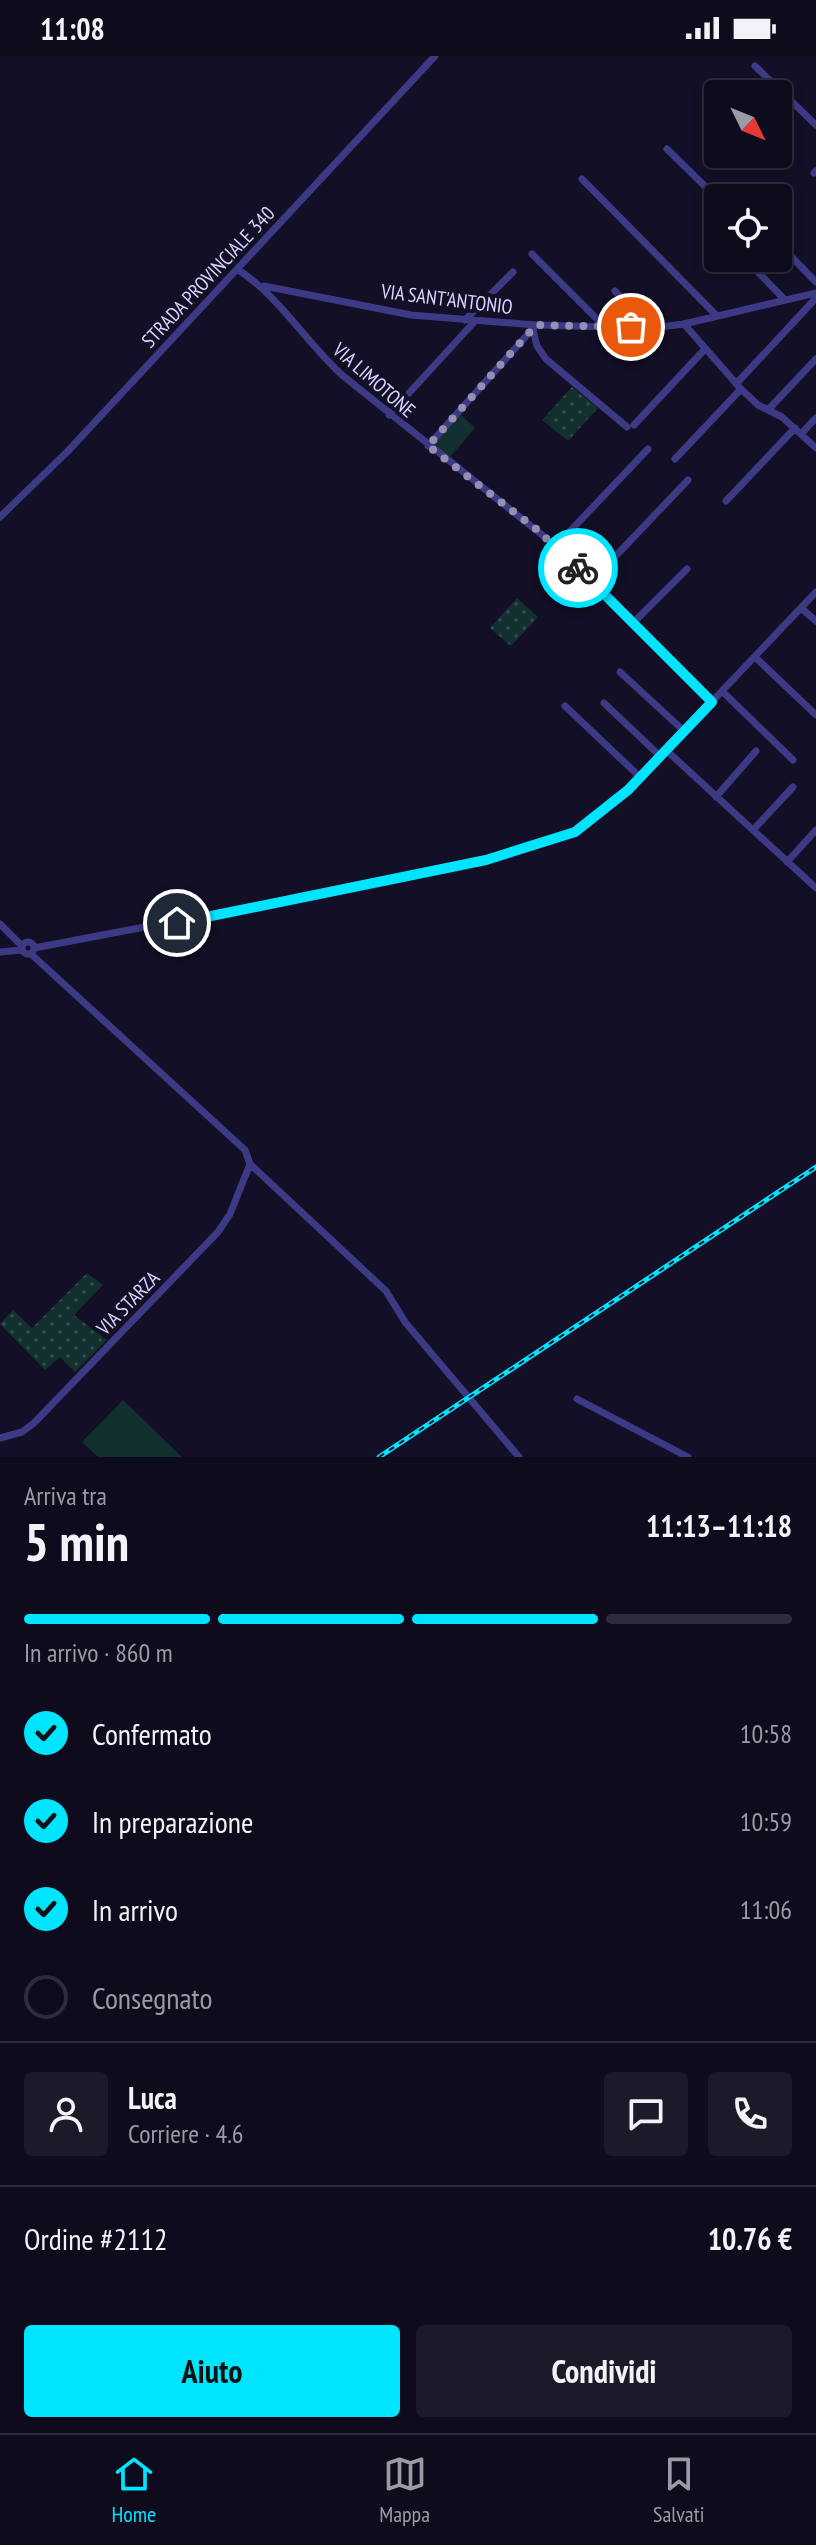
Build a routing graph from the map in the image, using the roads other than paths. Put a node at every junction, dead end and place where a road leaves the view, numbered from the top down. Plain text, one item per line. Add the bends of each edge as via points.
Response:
1 (435, 56) edge
2 (755, 66) dead end
3 (816, 125) edge
4 (667, 149) dead end
5 (582, 179) dead end
6 (704, 185) edge
7 (532, 254) dead end
8 (792, 257) edge
9 (237, 269) junction
10 (513, 272) dead end
11 (758, 272) edge
12 (816, 282) edge
13 (264, 286) junction
14 (615, 291) dead end
15 (816, 295) edge
16 (785, 300) junction
17 (717, 316) junction
18 (465, 320) junction
19 (475, 321) junction
20 (684, 324) junction
21 (535, 327) junction
22 (605, 327) junction
23 (652, 328) junction
24 (705, 349) junction
25 (816, 359) edge
26 (738, 387) junction
27 (768, 410) junction
28 (389, 415) junction
29 (816, 418) edge
30 (798, 431) junction
31 (428, 446) junction
32 (816, 448) edge
33 (648, 449) dead end
34 (675, 459) dead end
35 (688, 480) dead end
36 (726, 501) dead end
37 (0, 517) edge
38 (556, 546) junction
39 (687, 569) dead end
40 (591, 582) junction
41 (816, 592) edge
42 (801, 608) junction
43 (816, 621) edge
44 (632, 624) junction
45 (755, 657) junction
46 (620, 672) dead end
47 (722, 691) junction
48 (712, 702) junction
49 (604, 703) dead end
50 (565, 706) dead end
51 (814, 710) edge
52 (684, 731) junction
53 (756, 751) dead end
54 (663, 753) junction
55 (793, 760) dead end
56 (640, 777) junction
57 (793, 787) dead end
58 (716, 797) junction
59 (753, 830) junction
60 (816, 830) edge
61 (787, 862) junction
62 (816, 888) edge
63 (0, 924) edge
64 (22, 948) junction
65 (32, 951) junction
66 (0, 952) edge
67 (250, 1164) junction
68 (577, 1399) dead end
69 (0, 1438) edge
70 (519, 1457) edge
71 (688, 1457) edge

1 - 9 street, STRADA PROVINCIALE 340
2 - 3 street
4 - 6 street
5 - 17 street
7 - 22 street
8 - 12 street
9 - 13 street, VIA LIMOTONE
9 - 37 street, STRADA PROVINCIALE 340
10 - 18 street
11 - 16 street
13 - 18 street, VIA SANT'ANTONIO via 411,315
13 - 28 street, VIA LIMOTONE via 311,346
14 - 23 street
15 - 16 street, VIA SANT'ANTONIO
15 - 26 street
16 - 17 street, VIA SANT'ANTONIO
17 - 20 street, VIA SANT'ANTONIO
18 - 19 street, VIA SANT'ANTONIO
19 - 21 street, VIA SANT'ANTONIO
19 - 28 street
20 - 23 street, VIA SANT'ANTONIO
20 - 24 street
21 - 22 street, VIA SANT'ANTONIO
21 - 24 street via 537,346 546,359 630,426
21 - 31 street
22 - 23 street, VIA SANT'ANTONIO
24 - 26 street
25 - 27 street
26 - 27 street
26 - 34 street
27 - 30 street
28 - 31 street, VIA LIMOTONE
29 - 30 street
30 - 32 street
30 - 36 street
31 - 38 street, VIA LIMOTONE
33 - 38 street
35 - 40 street
38 - 40 street, VIA LIMOTONE
39 - 44 street
40 - 44 street, VIA LIMOTONE
41 - 42 street
42 - 43 street
42 - 45 street
44 - 48 street, VIA LIMOTONE
45 - 47 street
45 - 51 street
46 - 52 street
47 - 48 street
47 - 55 street
48 - 52 street
49 - 54 street
50 - 56 street
52 - 54 street
53 - 58 street
54 - 56 street
54 - 58 street
56 - 65 street via 592,822 536,846 316,896
57 - 59 street
58 - 59 street
59 - 61 street
60 - 61 street
61 - 62 street
63 - 64 street
64 - 65 street via 28,942
64 - 66 street
65 - 67 street via 245,1150
67 - 69 street, VIA STARZA via 218,1232 34,1423
67 - 70 street via 386,1291 405,1322
68 - 71 street

